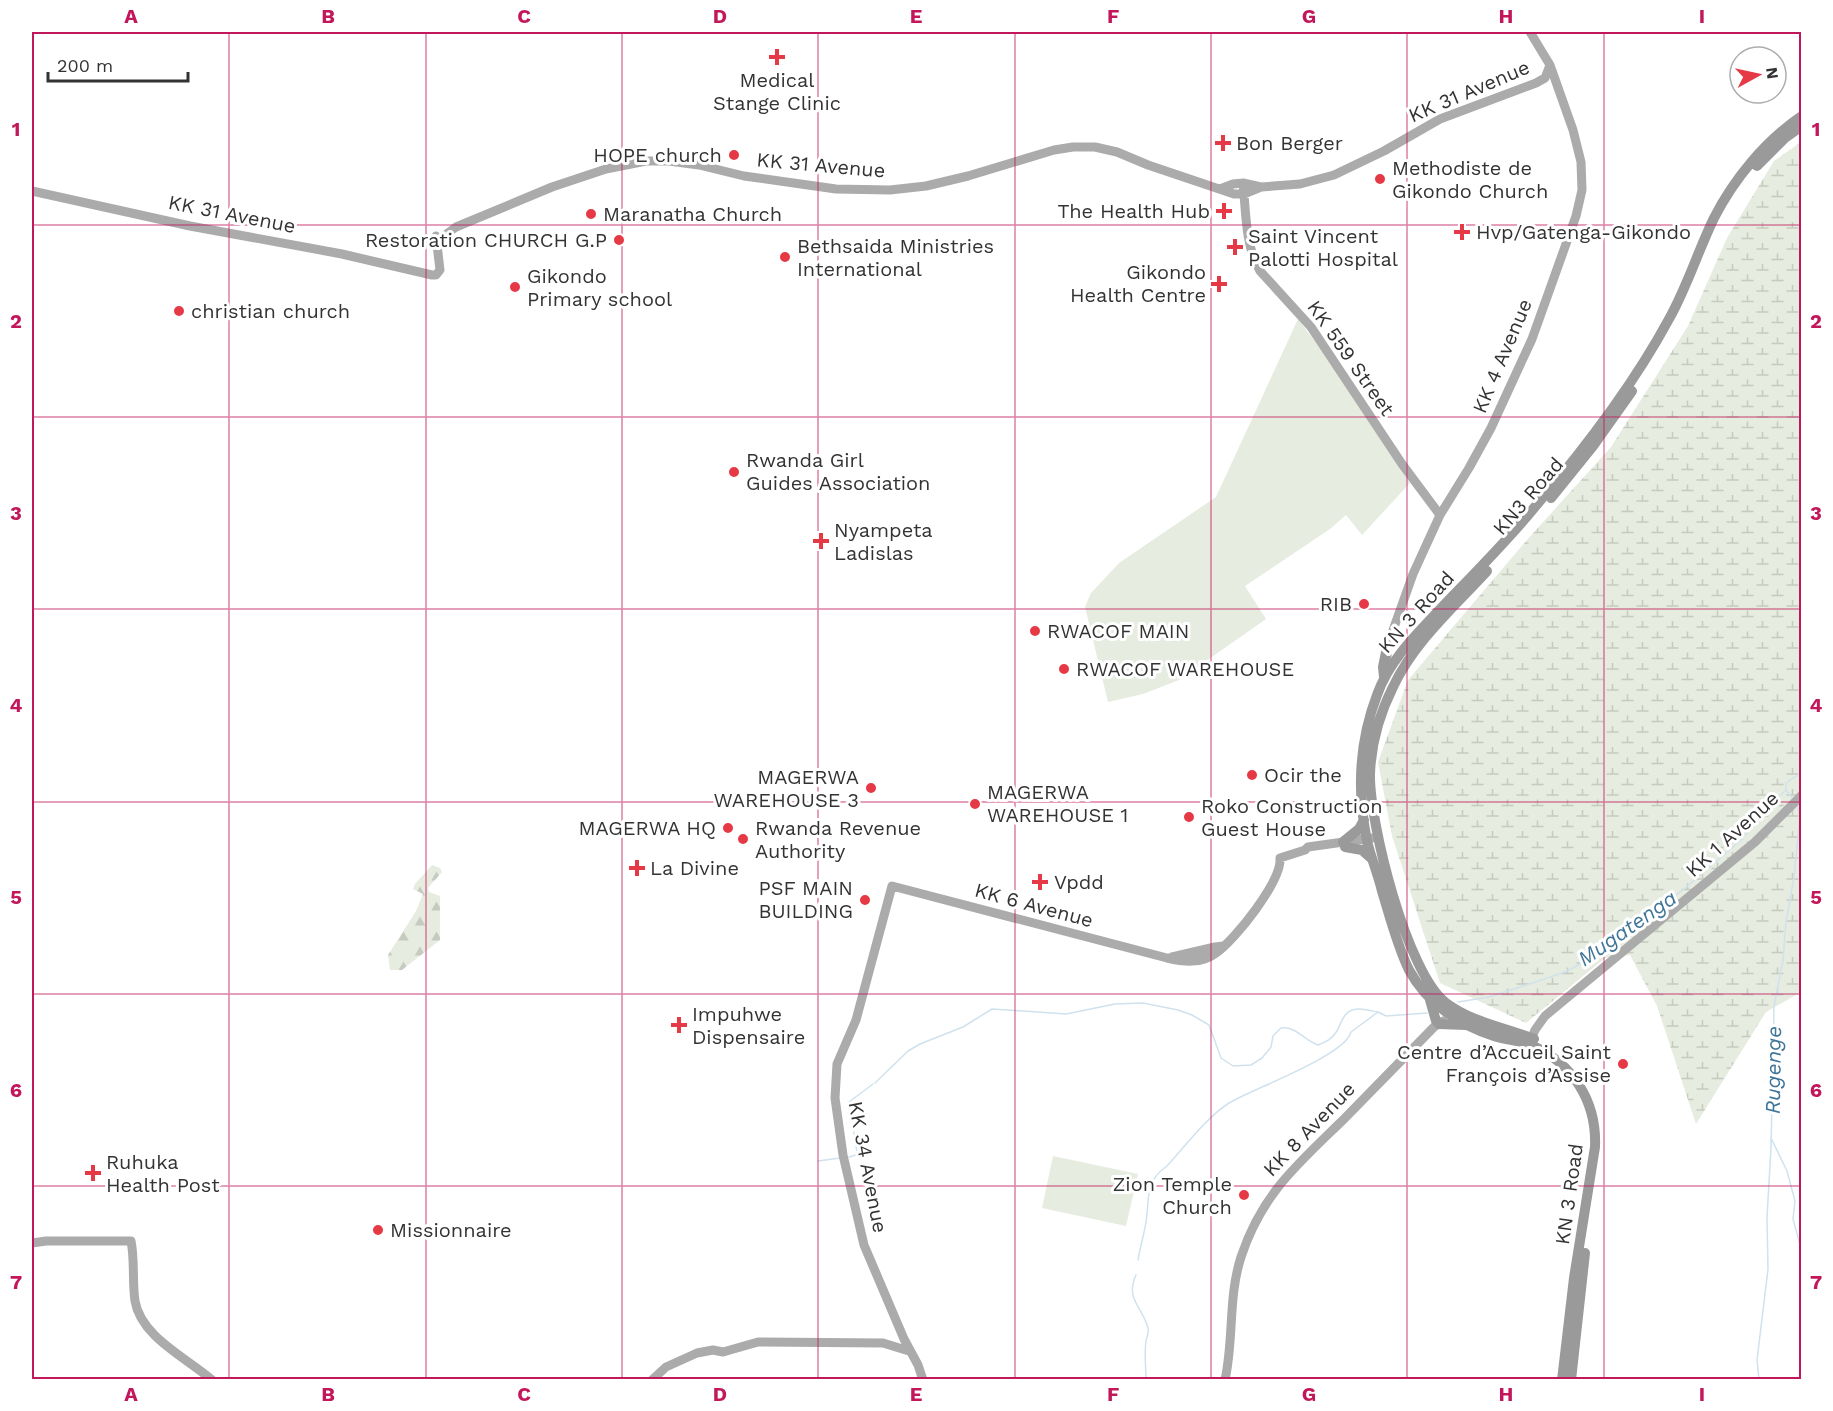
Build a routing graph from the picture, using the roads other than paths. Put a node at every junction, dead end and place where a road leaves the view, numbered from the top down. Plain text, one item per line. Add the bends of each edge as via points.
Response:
1 (1530, 32) edge
2 (1550, 65) junction
3 (1802, 116) edge
4 (1802, 126) edge
5 (1238, 183) junction
6 (1261, 188) junction
7 (1220, 189) junction
8 (32, 191) edge
9 (1234, 194) junction
10 (1244, 194) junction
11 (1246, 217) junction
12 (1638, 375) junction
13 (1440, 515) junction
14 (1390, 655) junction
15 (1387, 672) junction
16 (1393, 687) junction
17 (1802, 795) edge
18 (1364, 820) junction
19 (1373, 841) junction
20 (1344, 844) junction
21 (1374, 860) junction
22 (892, 886) joint
23 (1399, 912) joint
24 (1426, 995) junction
25 (1449, 1009) junction
26 (1437, 1024) junction
27 (1466, 1025) junction
28 (1530, 1041) junction
29 (32, 1243) edge
30 (904, 1339) junction
31 (883, 1343) junction
32 (909, 1351) junction
33 (212, 1380) edge
34 (652, 1380) edge
35 (923, 1380) edge
36 (1225, 1380) edge
37 (1562, 1380) edge
38 (1571, 1380) edge

1 - 2 main road, KK 4 Avenue
2 - 6 main road, KK 31 Avenue via 1545,78 1536,83 1440,119 1334,175
2 - 13 main road, KK 4 Avenue via 1581,162 1582,190 1576,216 1532,339 1491,428
3 - 12 highway, KN 3 Road via 1764,148 1726,198
4 - 12 highway, KN3 Road via 1758,165 1725,210 1670,328
5 - 6 main road, KK 31 Avenue
5 - 7 main road
5 - 9 main road, KK 559 Street
5 - 10 main road, KK 559 Street
6 - 10 main road, KK 31 Avenue
7 - 8 main road, KK 31 Avenue via 1095,147 1054,150 957,179 890,190 829,188 699,165 646,161 568,181 456,227 436,241 440,264 426,273
7 - 9 main road, KK 31 Avenue
9 - 10 main road, KK 31 Avenue
9 - 11 main road, KK 559 Street
10 - 11 main road, KK 559 Street
11 - 13 main road, KK 559 Street via 1254,261 1260,271 1311,327 1401,464
12 - 14 highway, KN 3 Road via 1534,508
12 - 16 highway, KN3 Road via 1583,459 1419,647
13 - 14 main road, KK 4 Avenue via 1413,574
14 - 15 highway, KN 3 Road
15 - 16 main road
15 - 18 highway, KN 3 Road via 1376,697 1360,771
16 - 19 highway, KN3 Road via 1383,710 1371,765
17 - 28 main road, KK 1 Avenue via 1755,842 1545,1016
18 - 19 highway, KN 3 Road
18 - 20 highway
19 - 20 main road, KK 6 Avenue
19 - 21 highway, KN 3 Road
19 - 23 highway, KN3 Road
20 - 21 highway via 1362,850
20 - 22 main road, KK 6 Avenue via 1308,847 1280,858 1266,895 1244,924 1216,954 1191,962
21 - 24 highway, KN 3 Road via 1396,938 1409,970
22 - 30 main road, KK 34 Avenue via 856,1020 837,1064 835,1098 843,1155 864,1245
23 - 25 highway, KN 3 Road via 1418,966
24 - 25 highway, KN 3 Road
24 - 26 highway
25 - 26 main road, KK 8 Avenue
25 - 27 highway, KN 3 Road
25 - 28 highway, KN 3 Road
26 - 27 highway
26 - 36 main road, KK 8 Avenue via 1312,1148 1267,1200 1251,1229 1238,1269
27 - 28 highway, KN 3 Road via 1496,1036
28 - 37 highway, KN 3 Road via 1564,1066 1579,1084 1592,1112 1596,1134
28 - 38 highway, KN 3 Road via 1560,1054 1579,1073 1592,1094 1600,1124 1601,1151
29 - 33 main road via 131,1241 138,1315 149,1331
30 - 31 main road
30 - 32 main road, KK 34 Avenue
31 - 32 main road
31 - 34 main road via 758,1342 723,1352 697,1353 666,1367
32 - 35 main road, KK 34 Avenue

